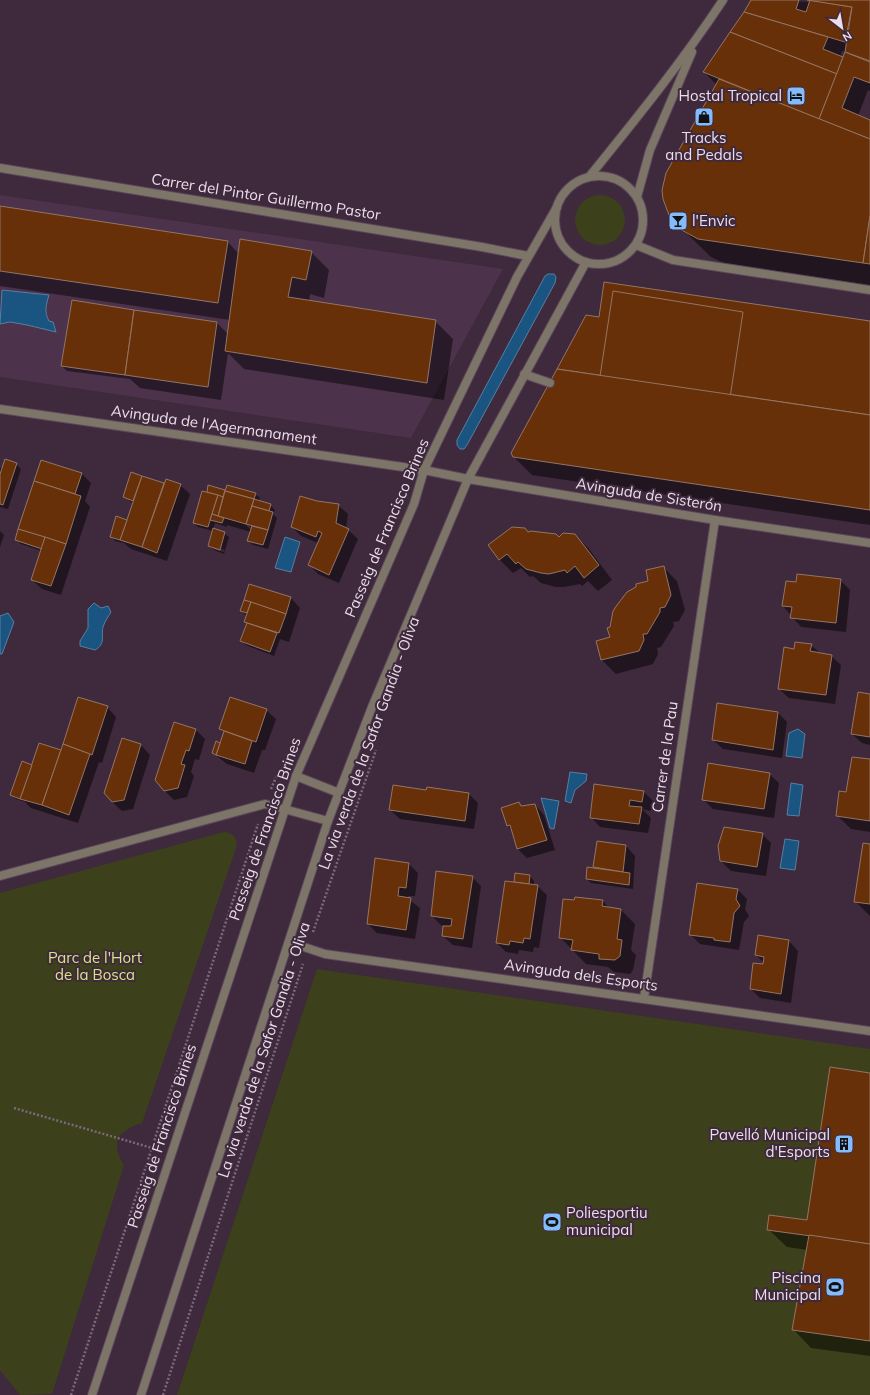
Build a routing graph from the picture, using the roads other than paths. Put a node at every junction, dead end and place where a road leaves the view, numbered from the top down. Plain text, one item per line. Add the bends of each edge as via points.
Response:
1 (723, 0) edge
2 (697, 39) junction
3 (0, 168) edge
4 (589, 177) junction
5 (637, 197) junction
6 (557, 207) junction
7 (636, 245) junction
8 (528, 256) junction
9 (586, 262) junction
10 (870, 290) edge
11 (524, 374) junction
12 (550, 383) dead end
13 (0, 409) edge
14 (424, 470) junction
15 (468, 479) junction
16 (715, 520) junction
17 (870, 543) edge
18 (296, 776) junction
19 (339, 793) junction
20 (284, 809) junction
21 (328, 821) junction
22 (0, 876) edge
23 (289, 942) junction
24 (644, 998) junction
25 (870, 1031) edge
26 (92, 1395) edge
27 (141, 1395) edge

1 - 2 street
2 - 4 street
2 - 5 street via 650,150
3 - 8 street, Carrer del Pintor Guillermo Pastor via 475,245
4 - 5 street via 617,179 628,186
4 - 6 street via 575,182 564,193
5 - 7 street via 644,222
6 - 8 street, Passeig de Francisco Brines
6 - 9 street via 557,234 564,247
7 - 9 street via 614,262
7 - 10 street via 673,260
8 - 14 street, Passeig de Francisco Brines
9 - 11 street
11 - 12 street
11 - 15 street
13 - 14 street, Avinguda de l'Agermanament
14 - 15 street, Avinguda de Sisterón
14 - 18 street, Passeig de Francisco Brines via 414,504
15 - 16 street, Avinguda de Sisterón
15 - 19 street via 393,654
16 - 17 street, Avinguda de Sisterón
16 - 24 street, Carrer de la Pau
18 - 19 street
18 - 20 street, Passeig de Francisco Brines
19 - 21 street
20 - 21 street
20 - 22 street via 265,804
20 - 26 street, Passeig de Francisco Brines
21 - 23 street
23 - 24 street, Avinguda dels Esports via 325,954
23 - 27 street
24 - 25 street, Avinguda dels Esports

